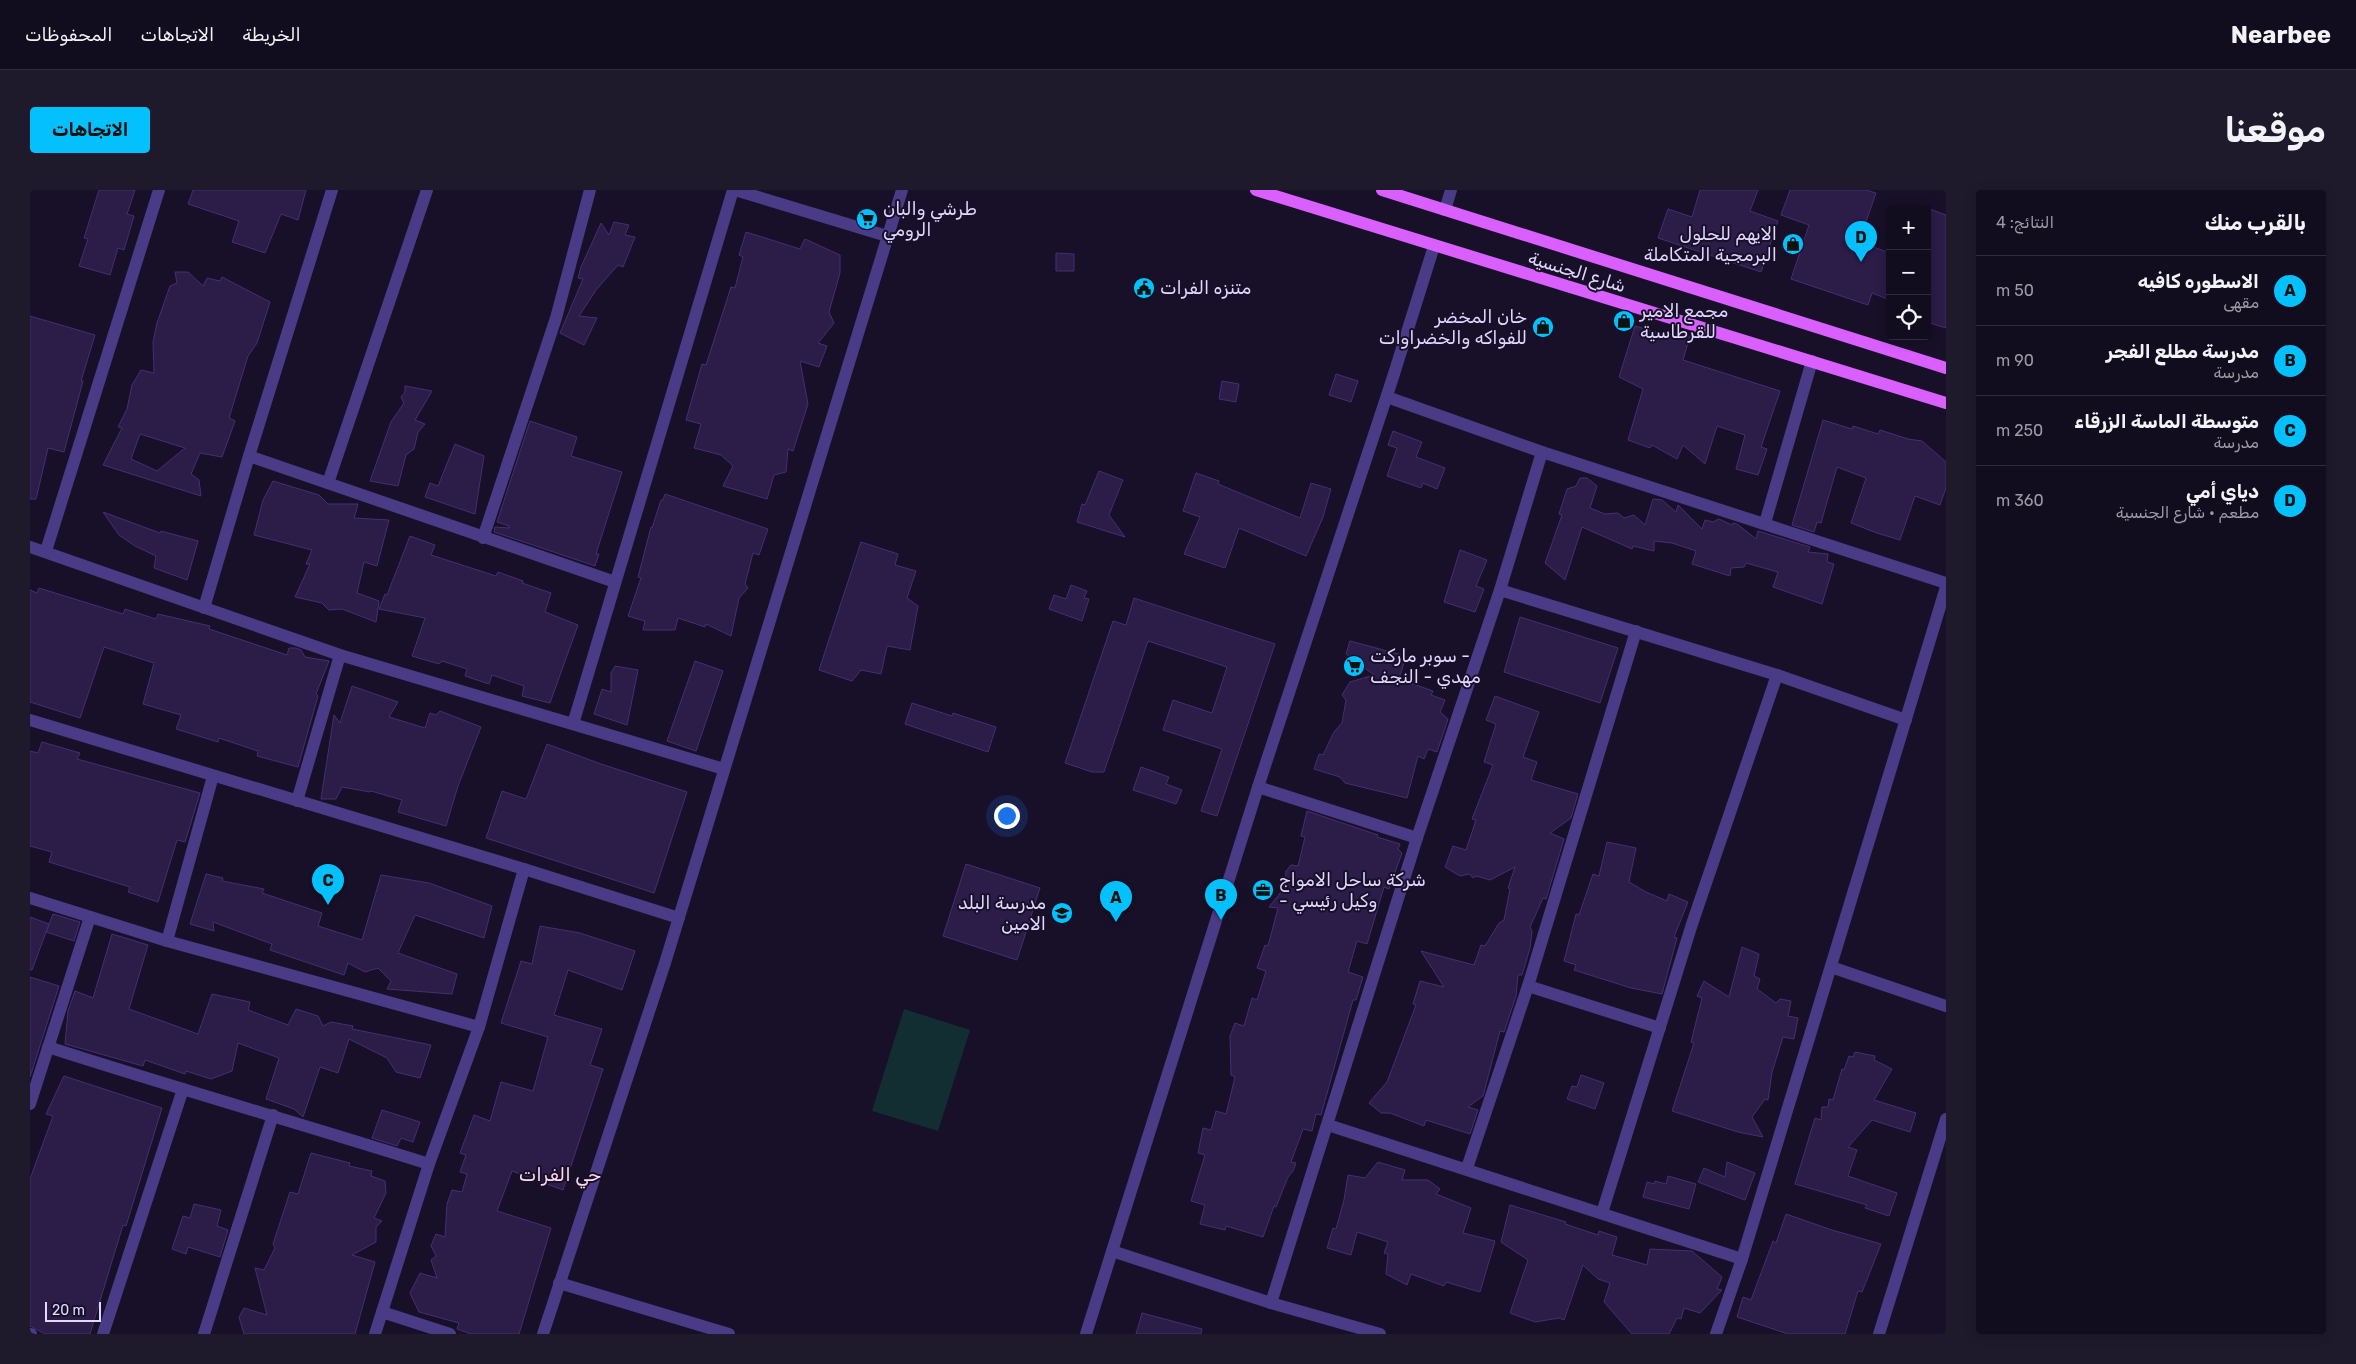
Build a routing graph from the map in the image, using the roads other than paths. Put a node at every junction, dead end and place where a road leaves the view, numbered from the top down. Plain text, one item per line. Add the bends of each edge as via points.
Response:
1 (159, 190) edge
2 (332, 190) edge
3 (427, 190) edge
4 (590, 190) edge
5 (734, 190) edge
6 (902, 190) edge
7 (1256, 190) edge
8 (1382, 190) edge
9 (1450, 190) edge
10 (1445, 210) junction
11 (887, 236) junction
12 (1434, 246) junction
13 (1812, 361) junction
14 (1946, 368) edge
15 (1386, 397) junction
16 (1946, 403) edge
17 (1542, 452) junction
18 (249, 456) junction
19 (328, 483) junction
20 (1765, 523) junction
21 (483, 538) junction
22 (30, 547) edge
23 (46, 551) junction
24 (615, 582) junction
25 (1946, 583) edge
26 (1946, 587) edge
27 (1500, 590) junction
28 (204, 608) junction
29 (1636, 631) junction
30 (340, 654) junction
31 (1777, 675) junction
32 (30, 720) edge
33 (1906, 720) junction
34 (573, 724) junction
35 (724, 770) junction
36 (213, 776) junction
37 (1258, 787) junction
38 (297, 801) junction
39 (1417, 838) junction
40 (524, 869) junction
41 (30, 898) edge
42 (90, 917) junction
43 (679, 918) junction
44 (167, 942) junction
45 (1831, 966) junction
46 (1528, 986) junction
47 (1946, 1006) edge
48 (478, 1027) junction
49 (1660, 1028) junction
50 (48, 1047) junction
51 (183, 1089) junction
52 (30, 1104) edge
53 (273, 1114) junction
54 (1946, 1119) edge
55 (1328, 1125) junction
56 (429, 1164) junction
57 (1467, 1168) junction
58 (1602, 1213) junction
59 (1112, 1251) junction
60 (1742, 1259) junction
61 (559, 1283) junction
62 (1272, 1302) junction
63 (382, 1312) junction
64 (103, 1334) edge
65 (204, 1334) edge
66 (375, 1334) edge
67 (450, 1334) edge
68 (543, 1334) edge
69 (730, 1334) edge
70 (1086, 1334) edge
71 (1380, 1334) edge
72 (1716, 1334) edge
73 (1879, 1334) edge

1 - 23 street
2 - 18 street
3 - 19 street
4 - 21 street via 556,318
5 - 11 street
5 - 24 street
6 - 11 street
7 - 12 main road, شارع الجنسية
8 - 10 main road, شارع الجنسية
9 - 10 street
10 - 14 main road, شارع الجنسية
11 - 35 street
12 - 13 main road, شارع الجنسية
12 - 15 street
13 - 16 main road, شارع الجنسية
13 - 20 street
15 - 17 street
15 - 37 street
17 - 20 street
17 - 27 street
18 - 19 street
18 - 28 street
19 - 21 street
20 - 25 street
21 - 24 street
22 - 23 street
23 - 28 street
24 - 34 street
26 - 33 street
27 - 29 street
27 - 39 street
28 - 30 street
29 - 31 street
29 - 46 street
30 - 34 street
30 - 38 street
31 - 33 street
31 - 49 street
32 - 36 street
33 - 45 street
34 - 35 street
35 - 43 street
36 - 38 street
36 - 44 street
37 - 39 street
37 - 59 street
38 - 40 street
39 - 55 street
40 - 43 street
40 - 48 street
41 - 42 street
42 - 44 street
42 - 50 street
43 - 61 street
44 - 48 street
45 - 47 street
45 - 60 street
46 - 49 street
46 - 57 street
48 - 56 street
49 - 58 street
50 - 51 street
50 - 52 street
51 - 53 street
51 - 64 street
53 - 56 street
53 - 65 street
54 - 73 street
55 - 57 street
55 - 62 street
56 - 63 street
57 - 58 street
58 - 60 street
59 - 62 street
59 - 70 street
60 - 72 street
61 - 68 street
61 - 69 street
62 - 71 street
63 - 66 street
63 - 67 street

